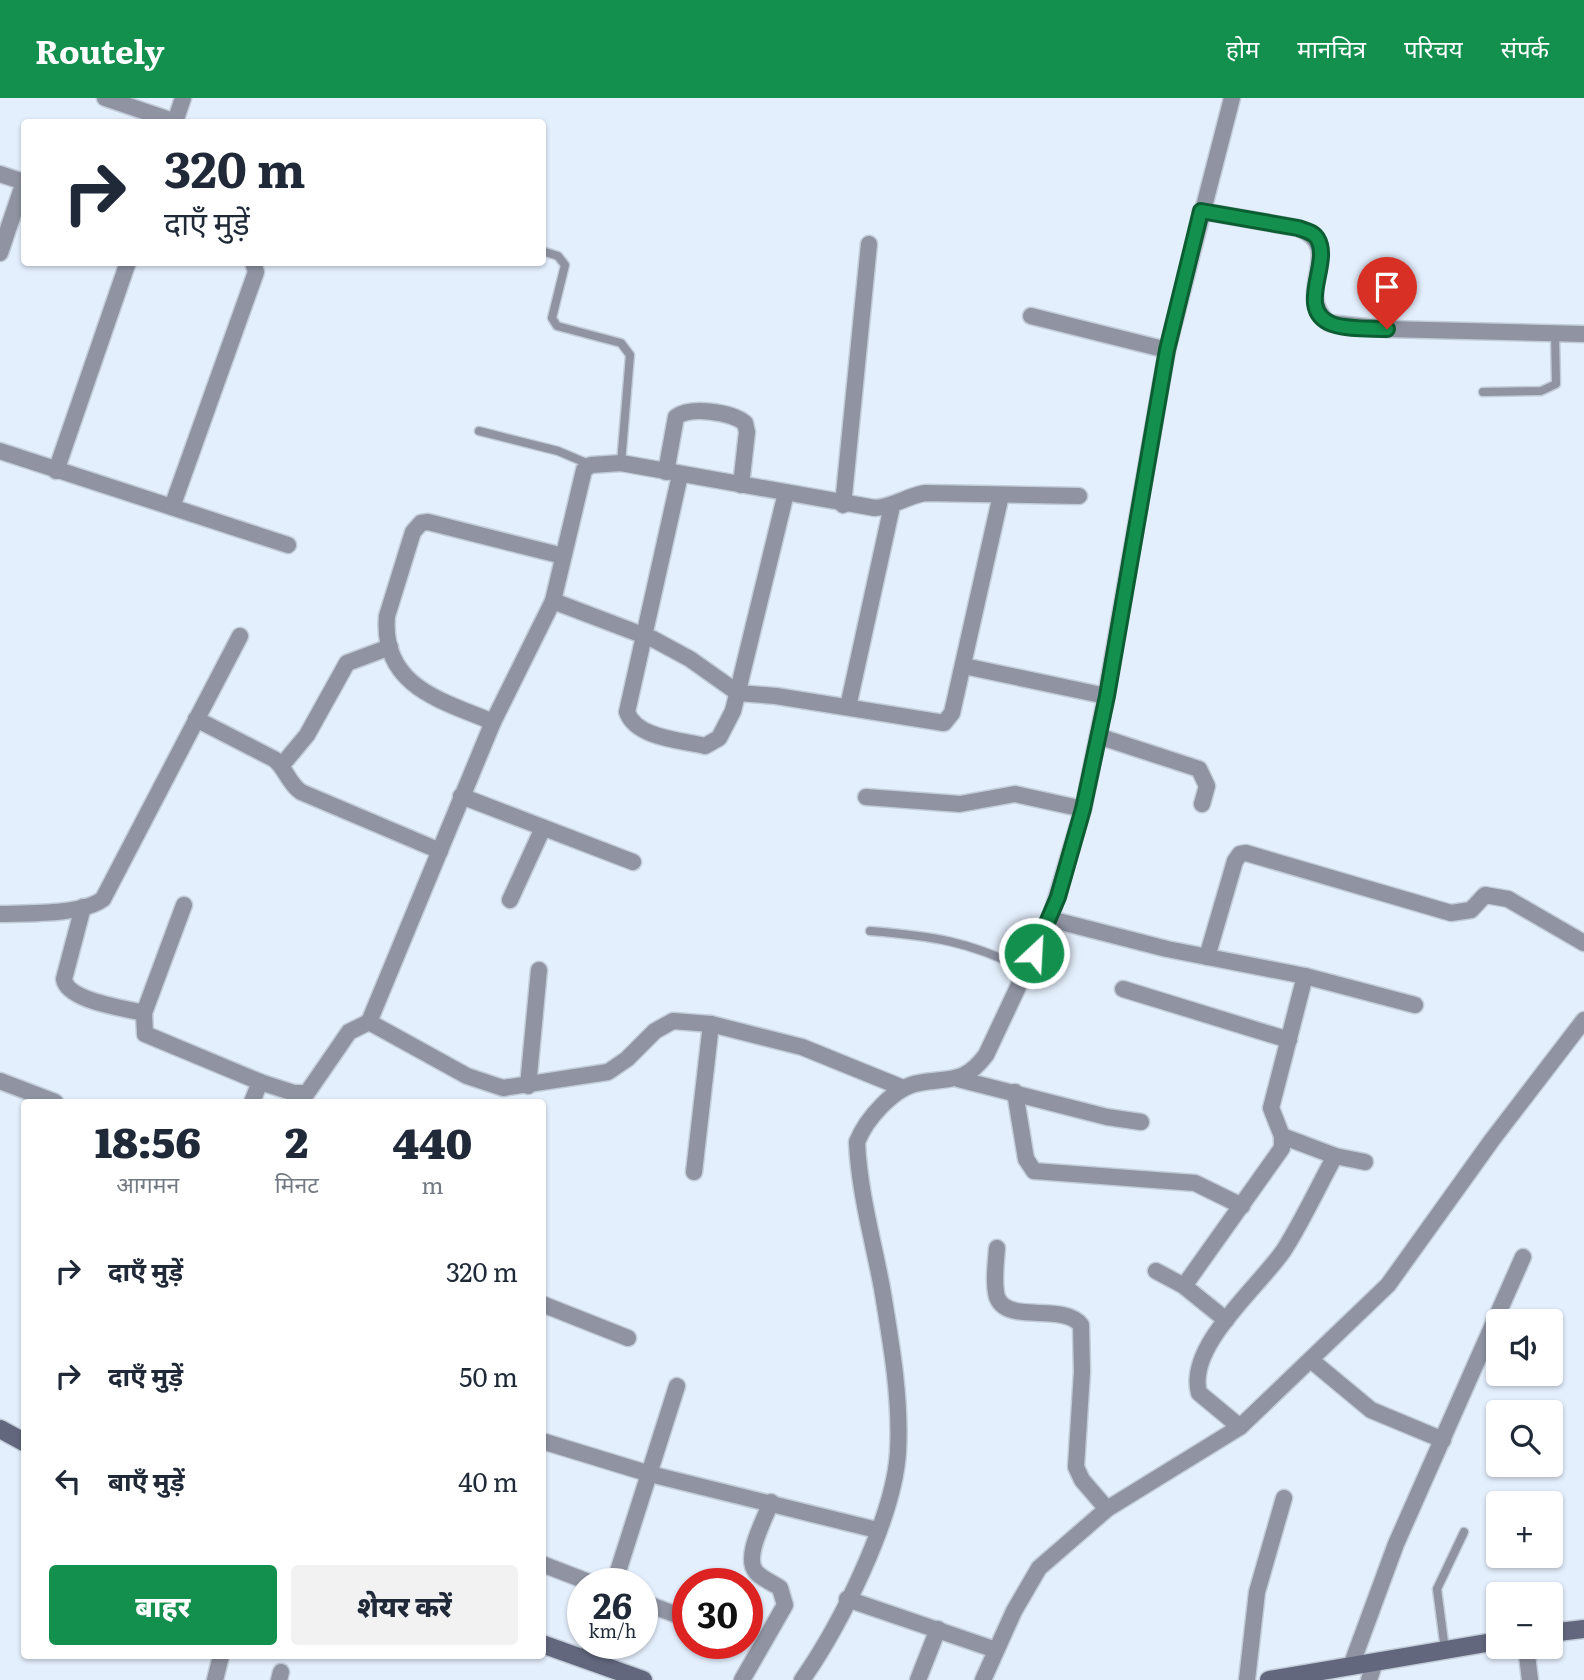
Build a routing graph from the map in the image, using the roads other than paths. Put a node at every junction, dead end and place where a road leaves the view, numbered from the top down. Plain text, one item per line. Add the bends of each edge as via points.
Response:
1 (105, 98) edge
2 (183, 98) edge
3 (1232, 98) edge
4 (166, 119) edge
5 (176, 119) edge
6 (0, 174) edge
7 (21, 181) edge
8 (21, 191) edge
9 (1201, 211) junction
10 (869, 244) dead end
11 (546, 252) edge
12 (0, 253) edge
13 (127, 266) edge
14 (254, 266) edge
15 (1031, 316) dead end
16 (1555, 333) junction
17 (1584, 334) edge
18 (1167, 350) junction
19 (1483, 392) dead end
20 (479, 431) dead end
21 (0, 451) edge
22 (621, 463) junction
23 (591, 465) junction
24 (56, 471) junction
25 (673, 473) junction
26 (741, 485) junction
27 (786, 493) junction
28 (1001, 495) junction
29 (1079, 496) dead end
30 (844, 505) junction
31 (892, 506) junction
32 (172, 507) junction
33 (288, 545) dead end
34 (563, 556) junction
35 (552, 601) junction
36 (643, 635) junction
37 (240, 636) dead end
38 (390, 648) junction
39 (964, 666) junction
40 (738, 693) junction
41 (1107, 696) junction
42 (848, 708) junction
43 (196, 719) junction
44 (493, 722) junction
45 (1098, 736) junction
46 (282, 765) junction
47 (461, 796) junction
48 (866, 797) dead end
49 (1202, 804) dead end
50 (1083, 809) junction
51 (543, 828) junction
52 (440, 850) junction
53 (633, 862) dead end
54 (510, 900) dead end
55 (184, 905) dead end
56 (83, 907) junction
57 (0, 914) edge
58 (1050, 919) junction
59 (870, 930) dead end
60 (1584, 943) edge
61 (1206, 957) junction
62 (539, 970) dead end
63 (1026, 970) junction
64 (1305, 976) junction
65 (1123, 989) dead end
66 (1415, 1005) dead end
67 (144, 1013) junction
68 (1584, 1020) edge
69 (369, 1021) junction
70 (711, 1024) junction
71 (1289, 1040) junction
72 (958, 1079) junction
73 (0, 1081) edge
74 (260, 1082) junction
75 (528, 1086) junction
76 (903, 1088) junction
77 (1015, 1092) junction
78 (47, 1099) edge
79 (253, 1099) edge
80 (1141, 1122) dead end
81 (1282, 1136) junction
82 (1335, 1156) junction
83 (1366, 1162) dead end
84 (694, 1172) dead end
85 (1242, 1206) junction
86 (996, 1248) dead end
87 (1523, 1257) dead end
88 (1156, 1271) dead end
89 (1184, 1286) junction
90 (546, 1306) edge
91 (1226, 1320) junction
92 (628, 1338) dead end
93 (1312, 1361) junction
94 (677, 1385) dead end
95 (1240, 1427) junction
96 (0, 1429) edge
97 (21, 1440) edge
98 (1443, 1440) junction
99 (546, 1442) edge
100 (650, 1474) junction
101 (1284, 1497) dead end
102 (771, 1502) junction
103 (1107, 1509) junction
104 (877, 1530) junction
105 (1464, 1532) dead end
106 (546, 1566) edge
107 (619, 1568) edge
108 (754, 1568) edge
109 (567, 1574) edge
110 (763, 1576) edge
111 (847, 1599) junction
112 (938, 1629) junction
113 (1584, 1629) edge
114 (763, 1631) edge
115 (1563, 1631) edge
116 (1486, 1643) edge
117 (546, 1645) edge
118 (567, 1648) edge
119 (996, 1650) junction
120 (1445, 1650) junction
121 (220, 1659) edge
122 (596, 1659) edge
123 (748, 1659) edge
124 (1527, 1659) edge
125 (1375, 1662) junction
126 (1351, 1666) junction
127 (608, 1674) edge
128 (1309, 1677) edge
129 (215, 1680) edge
130 (643, 1680) edge
131 (742, 1680) edge
132 (802, 1680) edge
133 (918, 1680) edge
134 (984, 1680) edge
135 (1247, 1680) edge
136 (1269, 1680) edge
137 (1368, 1680) edge
138 (1530, 1680) edge

1 - 4 street
2 - 5 street
3 - 9 street
6 - 7 street
8 - 12 street
9 - 16 street via 1311,233 1319,246 1317,310 1329,323
9 - 18 street
10 - 30 street
11 - 22 lane via 565,265 552,318 557,326 621,343 630,355
13 - 24 street
14 - 32 street via 256,272
15 - 18 street
16 - 17 street
16 - 19 lane via 1556,383 1541,391
18 - 41 street
20 - 23 lane via 558,451
21 - 24 street
22 - 23 street
22 - 25 street
23 - 34 street via 580,479
24 - 32 street
25 - 26 street
25 - 26 street via 676,417 688,412 729,415 744,424 747,432
25 - 36 street
26 - 27 street
27 - 30 street
27 - 40 street
28 - 29 street
28 - 31 street via 925,493
28 - 39 street
30 - 31 street
31 - 42 street
32 - 33 street
34 - 35 street
34 - 38 street via 421,523 413,532 387,616
35 - 36 street
35 - 44 street
36 - 40 street via 690,659
36 - 40 street via 627,712 630,722 640,729 705,746 714,744
37 - 43 street
38 - 44 street via 400,673 411,684
38 - 46 street via 347,663 307,735
39 - 41 street
39 - 42 street via 952,713 944,723
40 - 42 street
41 - 45 street
43 - 46 street
43 - 56 street via 103,899
44 - 47 street
45 - 49 street via 1199,769 1207,786
45 - 50 street
46 - 52 street via 300,792
47 - 51 street
47 - 52 street
48 - 50 street via 960,804 1015,794
50 - 58 street
51 - 53 street
51 - 54 street
52 - 69 street
55 - 67 street
56 - 57 street
56 - 67 street via 65,987 72,994
58 - 61 street
58 - 63 street
59 - 63 lane via 948,939 991,952
60 - 61 street via 1495,895 1485,895 1471,909 1451,913 1246,853 1235,861
61 - 64 street
62 - 75 street
63 - 72 street via 986,1055 971,1073
64 - 66 street
64 - 71 street
65 - 71 street
67 - 74 street via 143,1026 150,1038
68 - 93 street via 1388,1285
69 - 74 street via 349,1032 307,1093
69 - 75 street via 484,1083 503,1088
70 - 75 street via 673,1021 608,1072
70 - 76 street via 802,1047
70 - 84 street
71 - 81 street via 1271,1108
72 - 76 street
72 - 77 street
73 - 78 street
74 - 79 street
76 - 104 street via 862,1130 857,1142 898,1407 895,1474
77 - 80 street
77 - 85 street via 1027,1159 1034,1171 1195,1183
81 - 82 street
81 - 85 street via 1279,1156
82 - 83 street
82 - 91 street via 1281,1254
85 - 89 street
86 - 103 street via 996,1294 1001,1304 1013,1311 1070,1317 1081,1325 1076,1468
87 - 98 street
88 - 89 street
89 - 91 street
90 - 92 street
91 - 95 street via 1197,1368 1196,1380 1199,1393
93 - 95 street
93 - 98 street via 1371,1410
94 - 100 street
95 - 103 street
96 - 97 street
98 - 126 street via 1396,1544
99 - 100 street
100 - 102 street
100 - 107 street
101 - 135 street via 1257,1592
102 - 104 street
102 - 108 street via 752,1555
103 - 119 street via 1039,1568
104 - 111 street
105 - 120 lane via 1437,1589
106 - 109 street
110 - 114 street via 780,1588 785,1605
111 - 112 street
111 - 132 street
112 - 119 street
112 - 133 street
113 - 115 street
116 - 120 street
117 - 118 street
119 - 134 street
120 - 125 street
121 - 129 street
122 - 127 street
123 - 131 street
124 - 138 street
125 - 126 street
125 - 137 street
126 - 128 street
127 - 130 street
128 - 136 street

